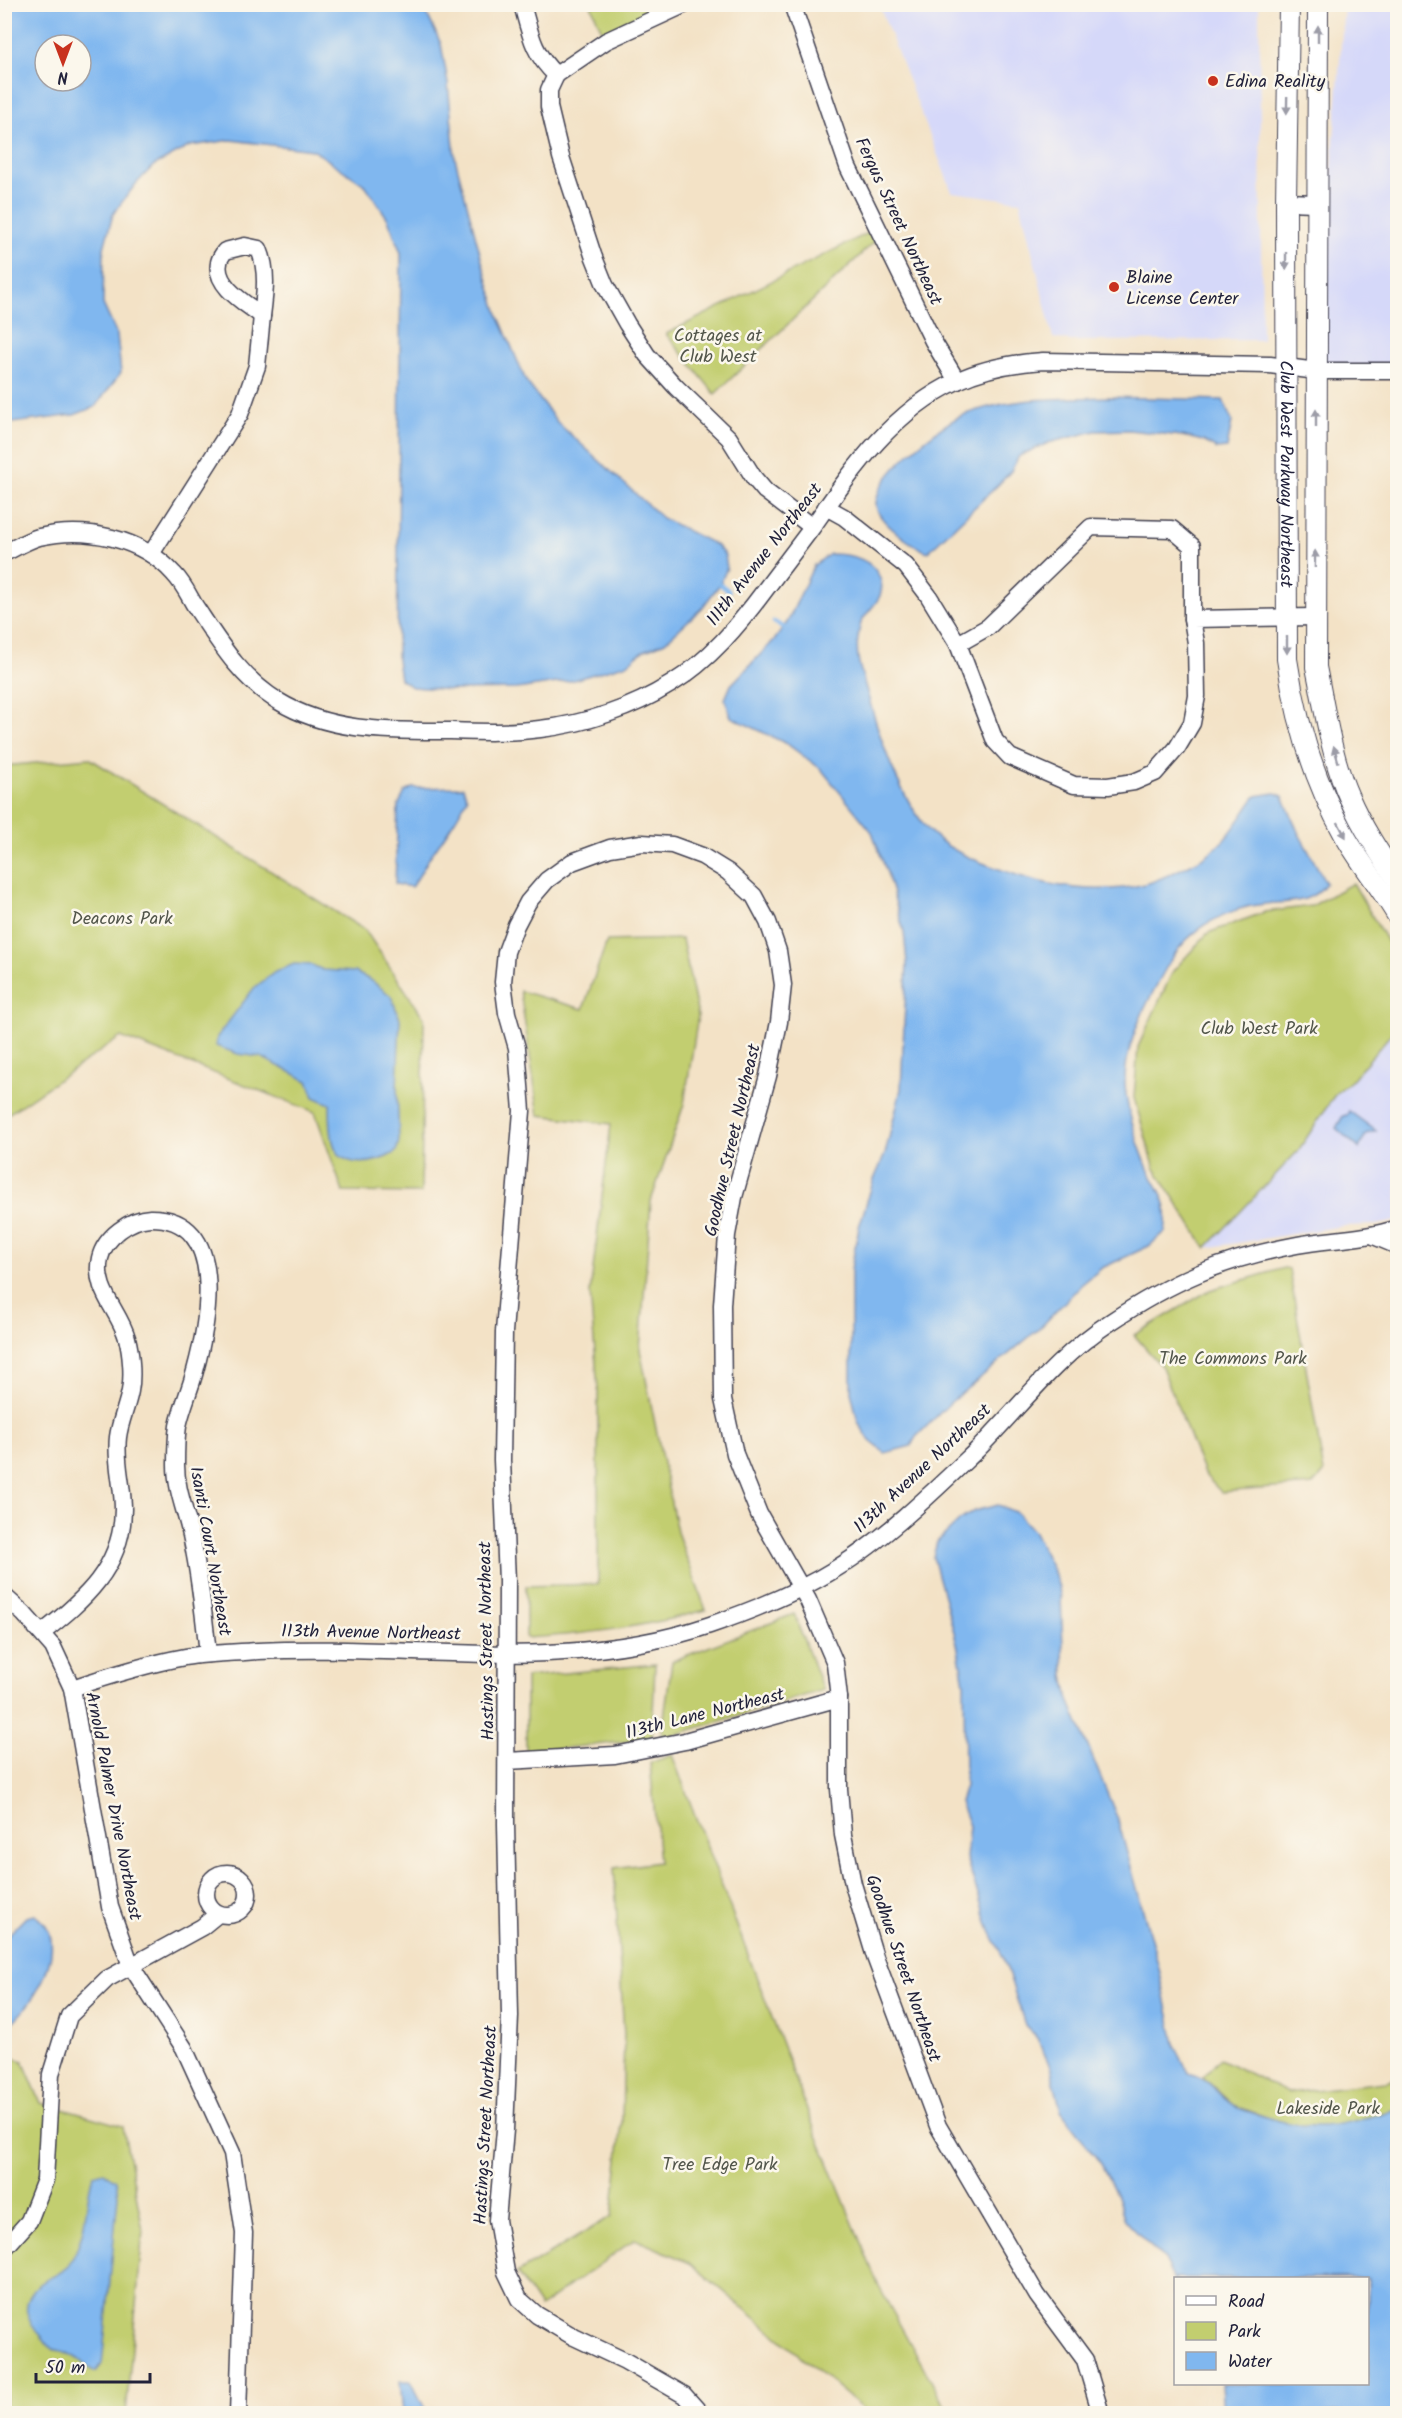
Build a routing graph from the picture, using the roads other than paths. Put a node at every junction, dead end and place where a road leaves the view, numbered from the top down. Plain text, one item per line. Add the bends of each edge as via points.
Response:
1 (522, 4) edge
2 (686, 4) edge
3 (792, 4) edge
4 (1289, 4) edge
5 (1318, 4) edge
6 (556, 75) junction
7 (1286, 202) junction
8 (1316, 203) junction
9 (262, 316) dead end
10 (1287, 367) junction
11 (1317, 371) junction
12 (1398, 371) edge
13 (957, 381) junction
14 (826, 507) junction
15 (812, 527) junction
16 (4, 553) edge
17 (151, 554) junction
18 (1287, 616) junction
19 (1315, 617) junction
20 (1192, 619) junction
21 (958, 644) junction
22 (642, 843) joint
23 (1398, 881) edge
24 (1398, 917) edge
25 (1398, 1228) edge
26 (1374, 1236) junction
27 (1398, 1246) edge
28 (802, 1588) junction
29 (4, 1596) edge
30 (42, 1633) junction
31 (208, 1654) junction
32 (506, 1654) junction
33 (72, 1688) junction
34 (839, 1698) junction
35 (507, 1761) junction
36 (218, 1914) dead end
37 (131, 1966) junction
38 (4, 2249) edge
39 (238, 2414) edge
40 (700, 2414) edge
41 (1101, 2414) edge

1 - 6 street via 534,48
2 - 6 street via 606,41
3 - 13 street, Fergus Street Northeast via 848,167 933,341
4 -> 7 street, Club West Parkway Northeast
8 -> 5 street, Club West Parkway Northeast
6 - 15 street via 549,90 549,107 561,157 592,255 627,324 647,355 729,438 754,478
7 - 8 street
7 -> 10 street, Club West Parkway Northeast
8 - 11 street, Club West Parkway Northeast
9 - 17 street via 257,366 240,414
10 - 11 street, 111th Avenue Northeast
10 - 13 street, 111th Avenue Northeast via 1043,361 1012,363
10 - 18 street, Club West Parkway Northeast
11 - 12 street, 111th Avenue Northeast
19 -> 11 street, Club West Parkway Northeast
13 - 14 street, 111th Avenue Northeast via 902,417 868,450
14 - 15 street, 111th Avenue Northeast
14 - 21 street via 906,566
15 - 17 street, 111th Avenue Northeast via 747,615 672,684 632,704 575,723 504,732 374,731 315,717 280,702 234,664 174,574
16 - 17 street, 111th Avenue Northeast via 38,537 76,534 101,535
18 - 19 street
18 - 20 street
18 -> 24 street, Club West Parkway Northeast via 1292,694 1315,773 1346,838
23 -> 19 street, Club West Parkway Northeast via 1348,796 1316,667
20 - 21 street via 1192,546 1172,529 1091,527 988,627
20 - 21 street via 1197,696 1192,723 1155,773 1134,782 1108,786 1074,785 1010,757 995,741
22 - 28 street, Goodhue Street Northeast via 672,845 702,856 728,872 754,896 778,951 783,985 779,1023 727,1235 722,1305 723,1399 735,1454 759,1514
22 - 32 street, Hastings Street Northeast via 610,848 572,862 547,880 528,902 506,952 503,982 517,1048 522,1111 504,1332
25 - 26 street, 113th Avenue Northeast
26 - 27 street, 113th Avenue Northeast
26 - 28 street, 113th Avenue Northeast via 1322,1240 1244,1256 1204,1269 1108,1323 1058,1362 978,1448 893,1526 841,1566
28 - 32 street, 113th Avenue Northeast via 754,1610 660,1640 591,1651
28 - 34 street, Goodhue Street Northeast via 835,1663
29 - 30 street, Arnold Palmer Drive Northeast
30 - 31 street, Isanti Court Northeast via 95,1587 117,1544 123,1512 118,1438 131,1389 130,1362 127,1337 101,1288 100,1257 124,1227 136,1220 160,1219 190,1232 207,1263 201,1345 178,1427 176,1468 195,1554
30 - 33 street, Arnold Palmer Drive Northeast
31 - 32 street, 113th Avenue Northeast via 279,1650
31 - 33 street, 113th Avenue Northeast
32 - 35 street, Hastings Street Northeast
33 - 37 street, Arnold Palmer Drive Northeast via 110,1907
34 - 35 street, 113th Lane Northeast via 685,1741 625,1753
34 - 41 street, Goodhue Street Northeast via 843,1835 875,1957 938,2126 1037,2295 1085,2360
35 - 40 street, Hastings Street Northeast via 510,2016 497,2220 506,2272 519,2299 537,2315 684,2396
36 - 37 street
37 - 38 street via 107,1979 69,2016 51,2074 45,2180 29,2220
37 - 39 street, Arnold Palmer Drive Northeast via 184,2048 232,2152 244,2233

